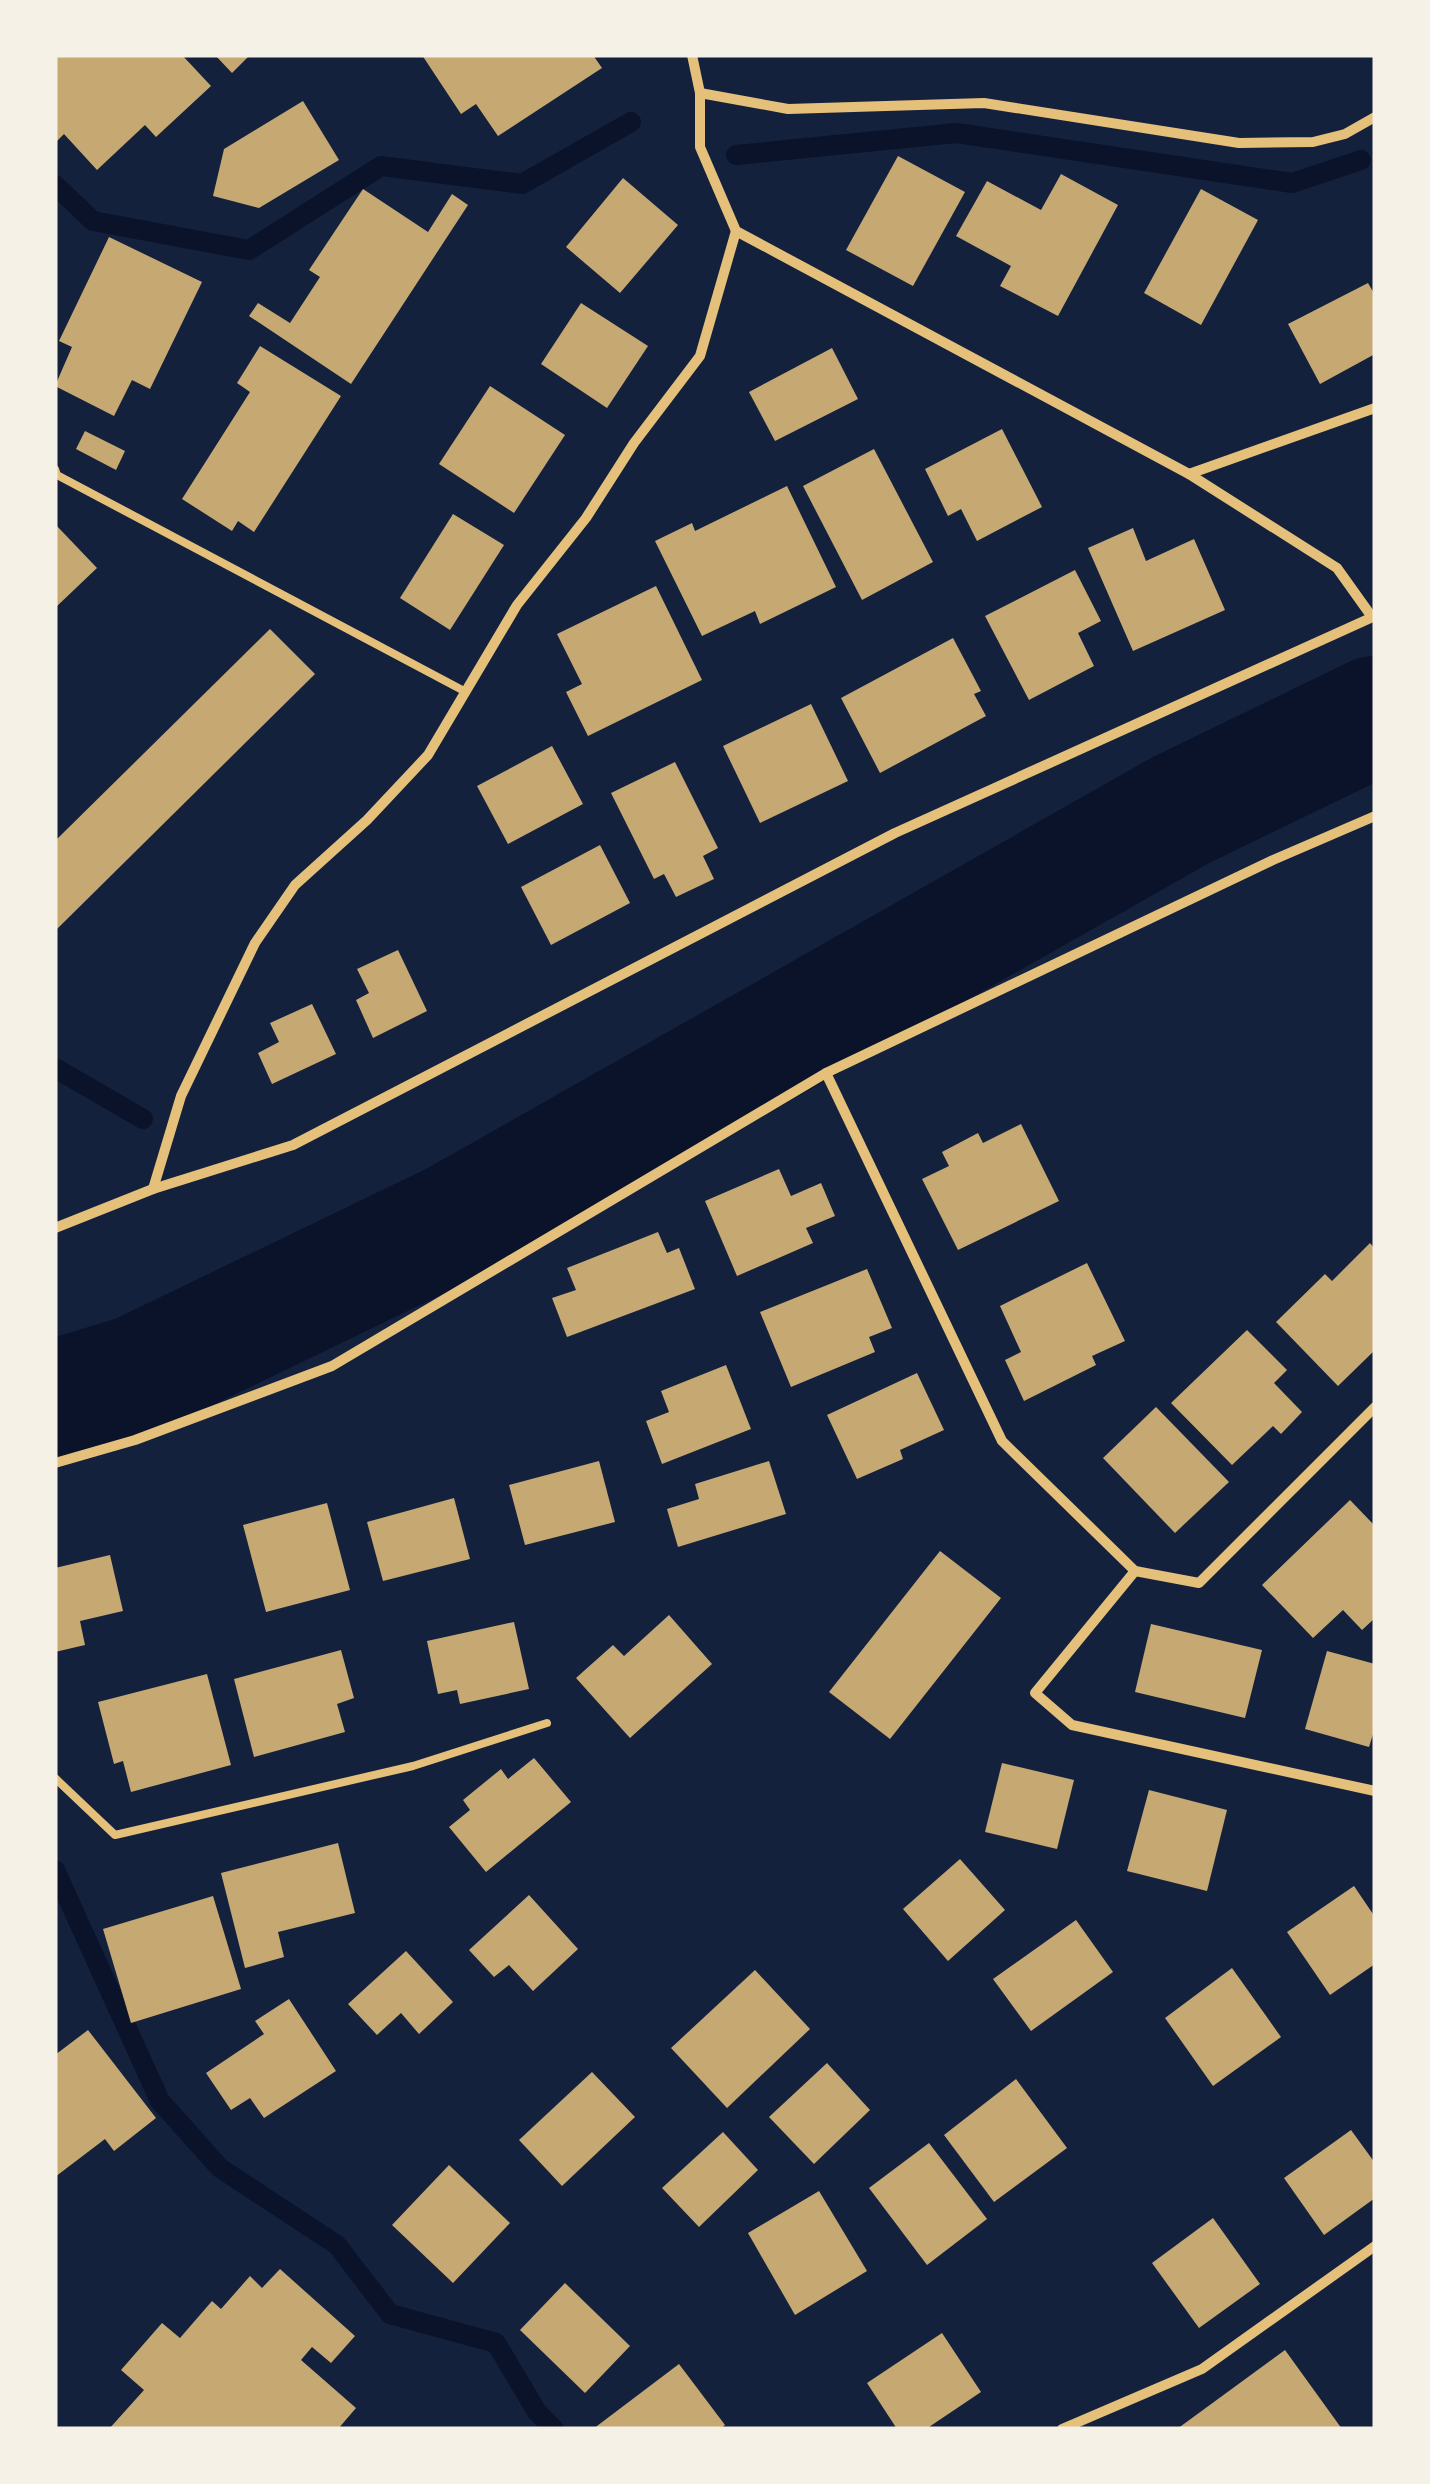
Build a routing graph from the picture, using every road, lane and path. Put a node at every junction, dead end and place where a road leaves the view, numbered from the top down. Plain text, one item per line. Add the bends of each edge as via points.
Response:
1 (692, 55) edge
2 (700, 93) junction
3 (1375, 116) edge
4 (736, 230) junction
5 (1375, 408) edge
6 (55, 468) edge
7 (1189, 474) junction
8 (1373, 616) edge
9 (466, 692) junction
10 (1375, 816) edge
11 (826, 1073) junction
12 (153, 1189) junction
13 (55, 1228) edge
14 (1375, 1407) edge
15 (55, 1463) edge
16 (1135, 1571) junction
17 (547, 1723) dead end
18 (55, 1778) edge
19 (1375, 1791) edge
20 (1375, 2246) edge
21 (1062, 2429) edge

1 - 2 street
2 - 3 street via 788,108 984,103 1239,142 1313,142
2 - 4 street via 700,147
4 - 7 street
4 - 9 street via 700,356 517,605
5 - 7 street
6 - 9 lane via 57,475
7 - 8 street via 1337,568
8 - 12 street via 895,833 293,1145
9 - 12 street via 428,755 295,884 255,943 181,1096
10 - 11 street
11 - 15 street via 332,1366
11 - 16 street via 1002,1441
12 - 13 street
14 - 16 street via 1199,1584
16 - 19 street via 1035,1693 1072,1725
17 - 18 lane via 413,1766 115,1835
20 - 21 street via 1202,2369

